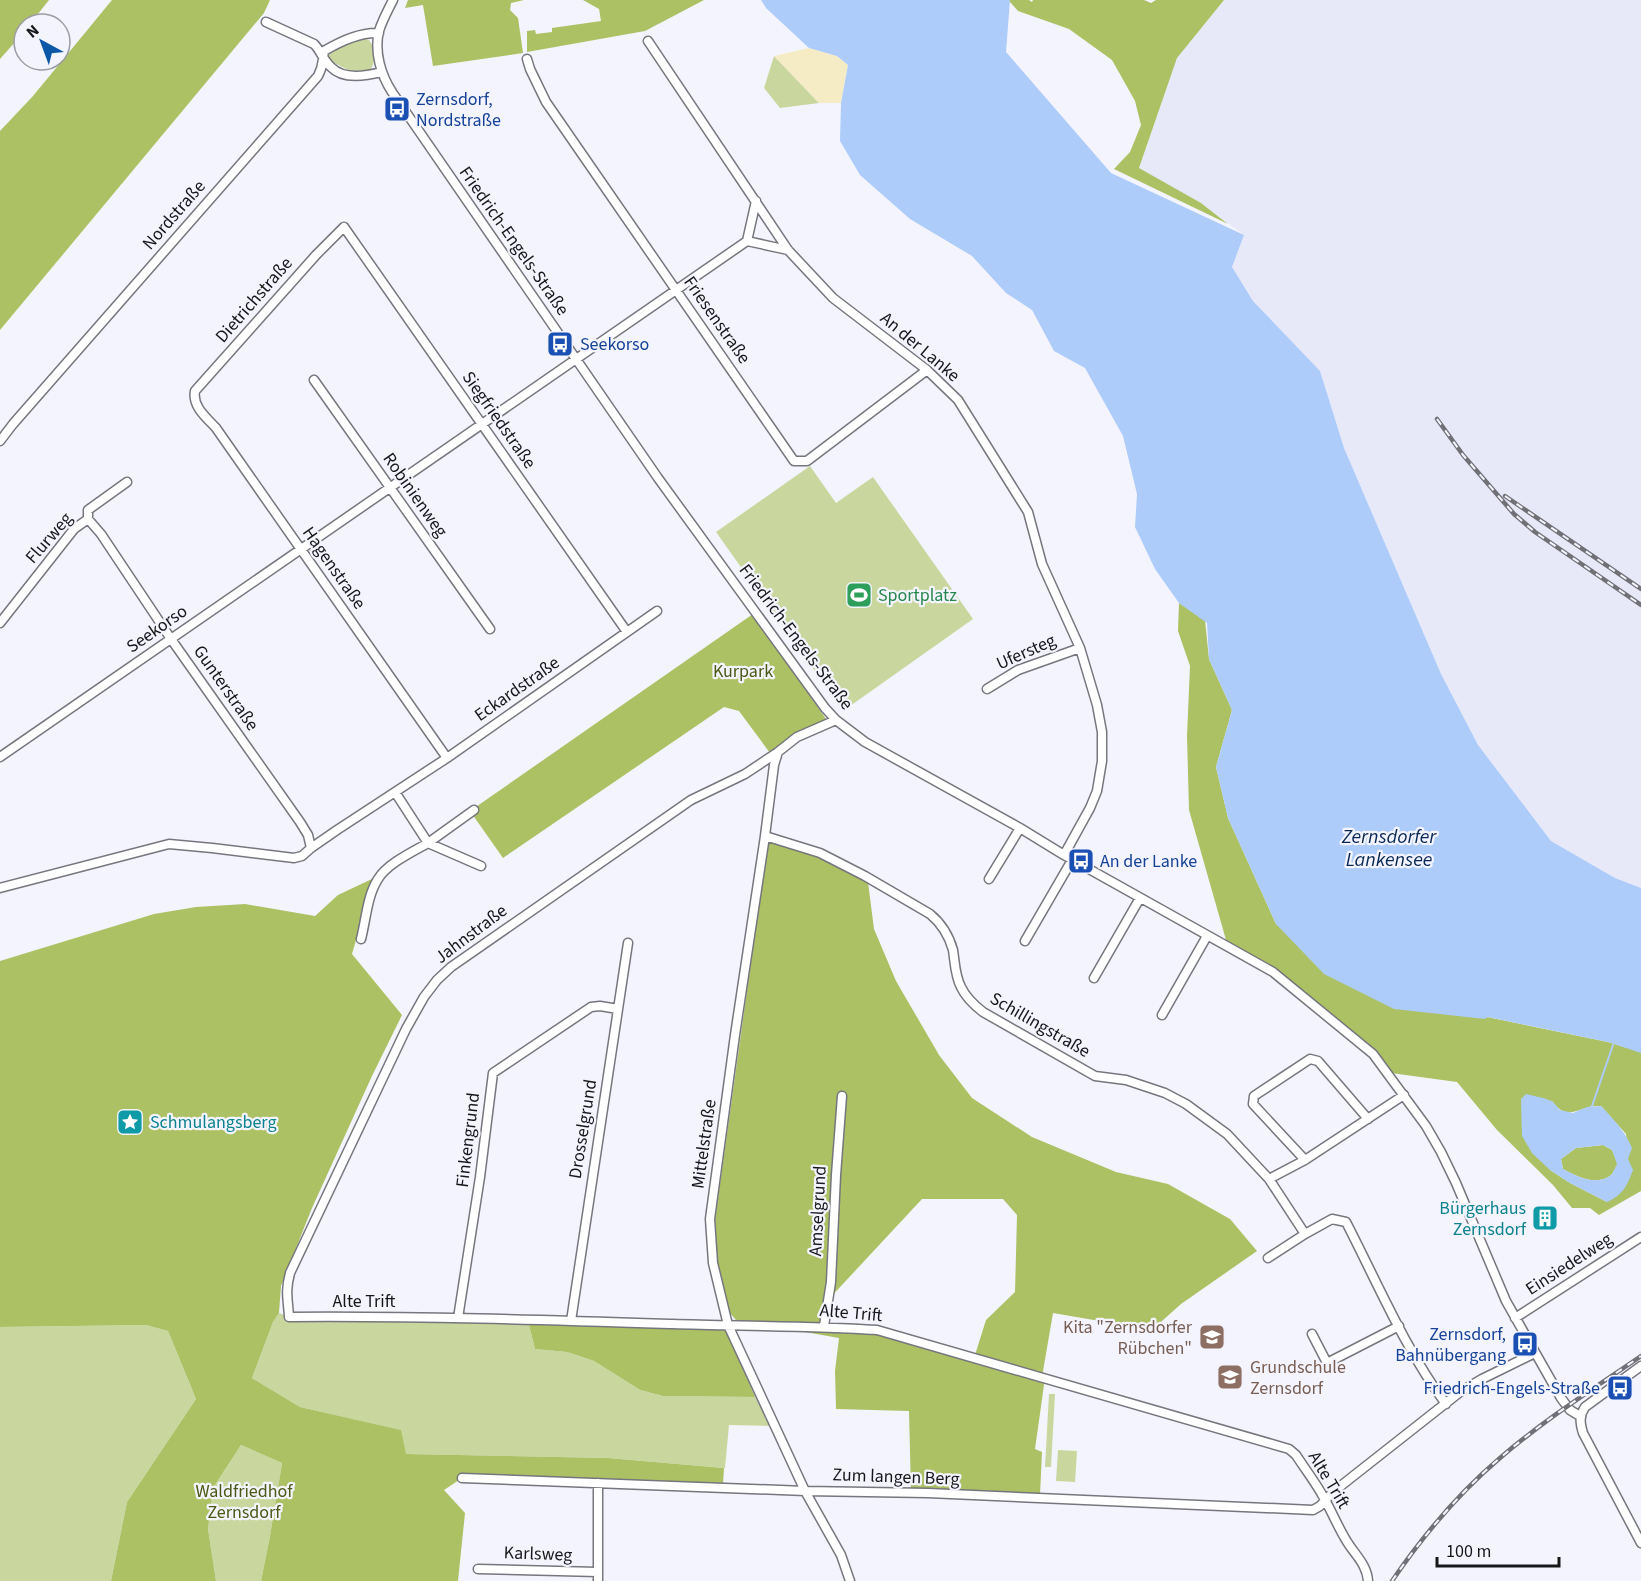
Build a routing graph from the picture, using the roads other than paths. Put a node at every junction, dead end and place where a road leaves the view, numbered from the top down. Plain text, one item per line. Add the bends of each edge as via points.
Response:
1 (393, 0) edge
2 (266, 22) dead end
3 (378, 33) junction
4 (648, 40) dead end
5 (323, 58) junction
6 (527, 59) dead end
7 (381, 72) junction
8 (756, 201) junction
9 (344, 227) joint
10 (747, 241) junction
11 (788, 250) junction
12 (676, 289) junction
13 (575, 359) junction
14 (927, 370) junction
15 (314, 380) dead end
16 (194, 398) joint
17 (480, 424) junction
18 (0, 441) edge
19 (127, 482) dead end
20 (390, 487) junction
21 (88, 519) junction
22 (301, 549) junction
23 (657, 611) dead end
24 (0, 623) edge
25 (490, 629) dead end
26 (627, 632) junction
27 (171, 639) junction
28 (1080, 648) junction
29 (987, 689) dead end
30 (836, 720) junction
31 (778, 752) junction
32 (0, 757) edge
33 (447, 758) junction
34 (395, 792) junction
35 (474, 810) dead end
36 (1020, 828) junction
37 (765, 836) junction
38 (428, 843) junction
39 (311, 848) junction
40 (1068, 857) junction
41 (482, 866) dead end
42 (989, 879) dead end
43 (0, 888) edge
44 (1140, 898) junction
45 (1207, 936) junction
46 (361, 939) dead end
47 (1025, 941) dead end
48 (628, 943) dead end
49 (1094, 978) dead end
50 (618, 1009) junction
51 (1162, 1015) dead end
52 (1404, 1095) junction
53 (842, 1096) dead end
54 (1368, 1119) junction
55 (1305, 1160) junction
56 (1269, 1179) junction
57 (1305, 1234) junction
58 (1641, 1237) edge
59 (1268, 1258) dead end
60 (289, 1317) joint
61 (458, 1318) junction
62 (1515, 1318) junction
63 (571, 1321) junction
64 (728, 1325) junction
65 (824, 1326) junction
66 (1399, 1326) junction
67 (1312, 1334) dead end
68 (1535, 1353) junction
69 (1641, 1366) edge
70 (1446, 1404) junction
71 (1580, 1416) junction
72 (462, 1478) dead end
73 (598, 1483) junction
74 (805, 1491) junction
75 (1325, 1499) junction
76 (1641, 1543) edge
77 (478, 1569) dead end
78 (598, 1577) edge
79 (850, 1581) edge
80 (1368, 1581) edge

1 - 3 street, Friedrich-Engels-Straße
2 - 5 street via 314,44
3 - 5 street, Nordstraße via 334,45 324,51
3 - 7 street, Friedrich-Engels-Straße
4 - 8 street, An der Lanke
5 - 7 street via 332,69 349,76
5 - 18 street, Nordstraße via 318,76
6 - 12 street, Friesenstraße via 546,102
7 - 13 street, Friedrich-Engels-Straße
8 - 10 street
8 - 11 street, An der Lanke
9 - 16 street, Dietrichstraße via 195,392
9 - 17 street, Siegfriedstraße
10 - 11 street
10 - 12 street, Seekorso
11 - 14 street, An der Lanke via 833,298
12 - 13 street, Seekorso
12 - 14 street, Friesenstraße via 794,461 807,461
13 - 17 street, Seekorso
13 - 30 street, Friedrich-Engels-Straße
14 - 28 street, An der Lanke via 958,400 1028,512 1042,564
15 - 20 street, Robinienweg
16 - 22 street, Hagenstraße
17 - 20 street, Seekorso
17 - 26 street, Siegfriedstraße
19 - 21 street, Flurweg via 88,510
20 - 22 street, Seekorso
20 - 25 street, Robinienweg
21 - 24 street, Flurweg via 75,529
21 - 27 street, Gunterstraße
22 - 27 street, Seekorso
22 - 33 street, Hagenstraße
23 - 26 street, Eckardstraße
26 - 33 street, Eckardstraße
27 - 32 street, Seekorso
27 - 39 street, Gunterstraße via 300,822
28 - 29 street, Ufersteg via 1018,670
28 - 40 street, An der Lanke via 1097,705 1102,761 1090,808
30 - 31 street via 797,737
30 - 36 street, Friedrich-Engels-Straße via 865,742
31 - 37 street, Mittelstraße
31 - 60 street, Jahnstraße via 745,774 691,800 437,980 394,1053 290,1273 286,1287
33 - 34 street, Eckardstraße
34 - 38 street
34 - 39 street, Eckardstraße
35 - 38 street
36 - 40 street, Friedrich-Engels-Straße
36 - 42 street
37 - 56 street, Schillingstraße via 820,853 930,914 944,930 952,949 960,986 983,1012 1095,1076 1126,1080 1186,1104 1227,1134
37 - 64 street, Mittelstraße via 710,1219 713,1263
38 - 41 street
38 - 46 street via 379,877
39 - 43 street, Eckardstraße via 294,858 169,844
40 - 44 street, Friedrich-Engels-Straße
40 - 47 street, An der Lanke
44 - 45 street, Friedrich-Engels-Straße
44 - 49 street
45 - 51 street
45 - 52 street, Friedrich-Engels-Straße via 1273,972 1373,1054
48 - 50 street, Drosselgrund
50 - 61 street, Finkengrund via 591,1007 493,1073
50 - 63 street, Drosselgrund
52 - 54 street
52 - 62 street, Friedrich-Engels-Straße via 1426,1126 1456,1183
53 - 65 street, Amselgrund via 831,1282
54 - 55 street
54 - 55 street via 1318,1061 1310,1059 1254,1096 1253,1104
55 - 56 street
56 - 57 street, Schillingstraße
57 - 59 street
57 - 66 street via 1332,1219 1346,1222
58 - 62 street, Einsiedelweg
60 - 61 street, Alte Trift
61 - 63 street, Alte Trift
62 - 68 street, Friedrich-Engels-Straße
63 - 64 street, Alte Trift
64 - 65 street, Alte Trift
64 - 74 street, Mittelstraße
65 - 75 street, Alte Trift via 877,1330 1289,1449
66 - 67 street via 1327,1363
66 - 70 street
68 - 70 street, Zum langen Berg via 1482,1379
68 - 71 street, Friedrich-Engels-Straße via 1561,1398
69 - 71 street via 1592,1400
70 - 75 street, Zum langen Berg
71 - 76 street, Friedrich-Engels-Straße via 1583,1433
72 - 73 street, Zum langen Berg
73 - 74 street, Zum langen Berg
73 - 78 street
74 - 75 street, Zum langen Berg via 1313,1510
74 - 79 street, Mittelstraße via 841,1555
75 - 80 street, Alte Trift via 1347,1542 1365,1566
77 - 78 street, Karlsweg

